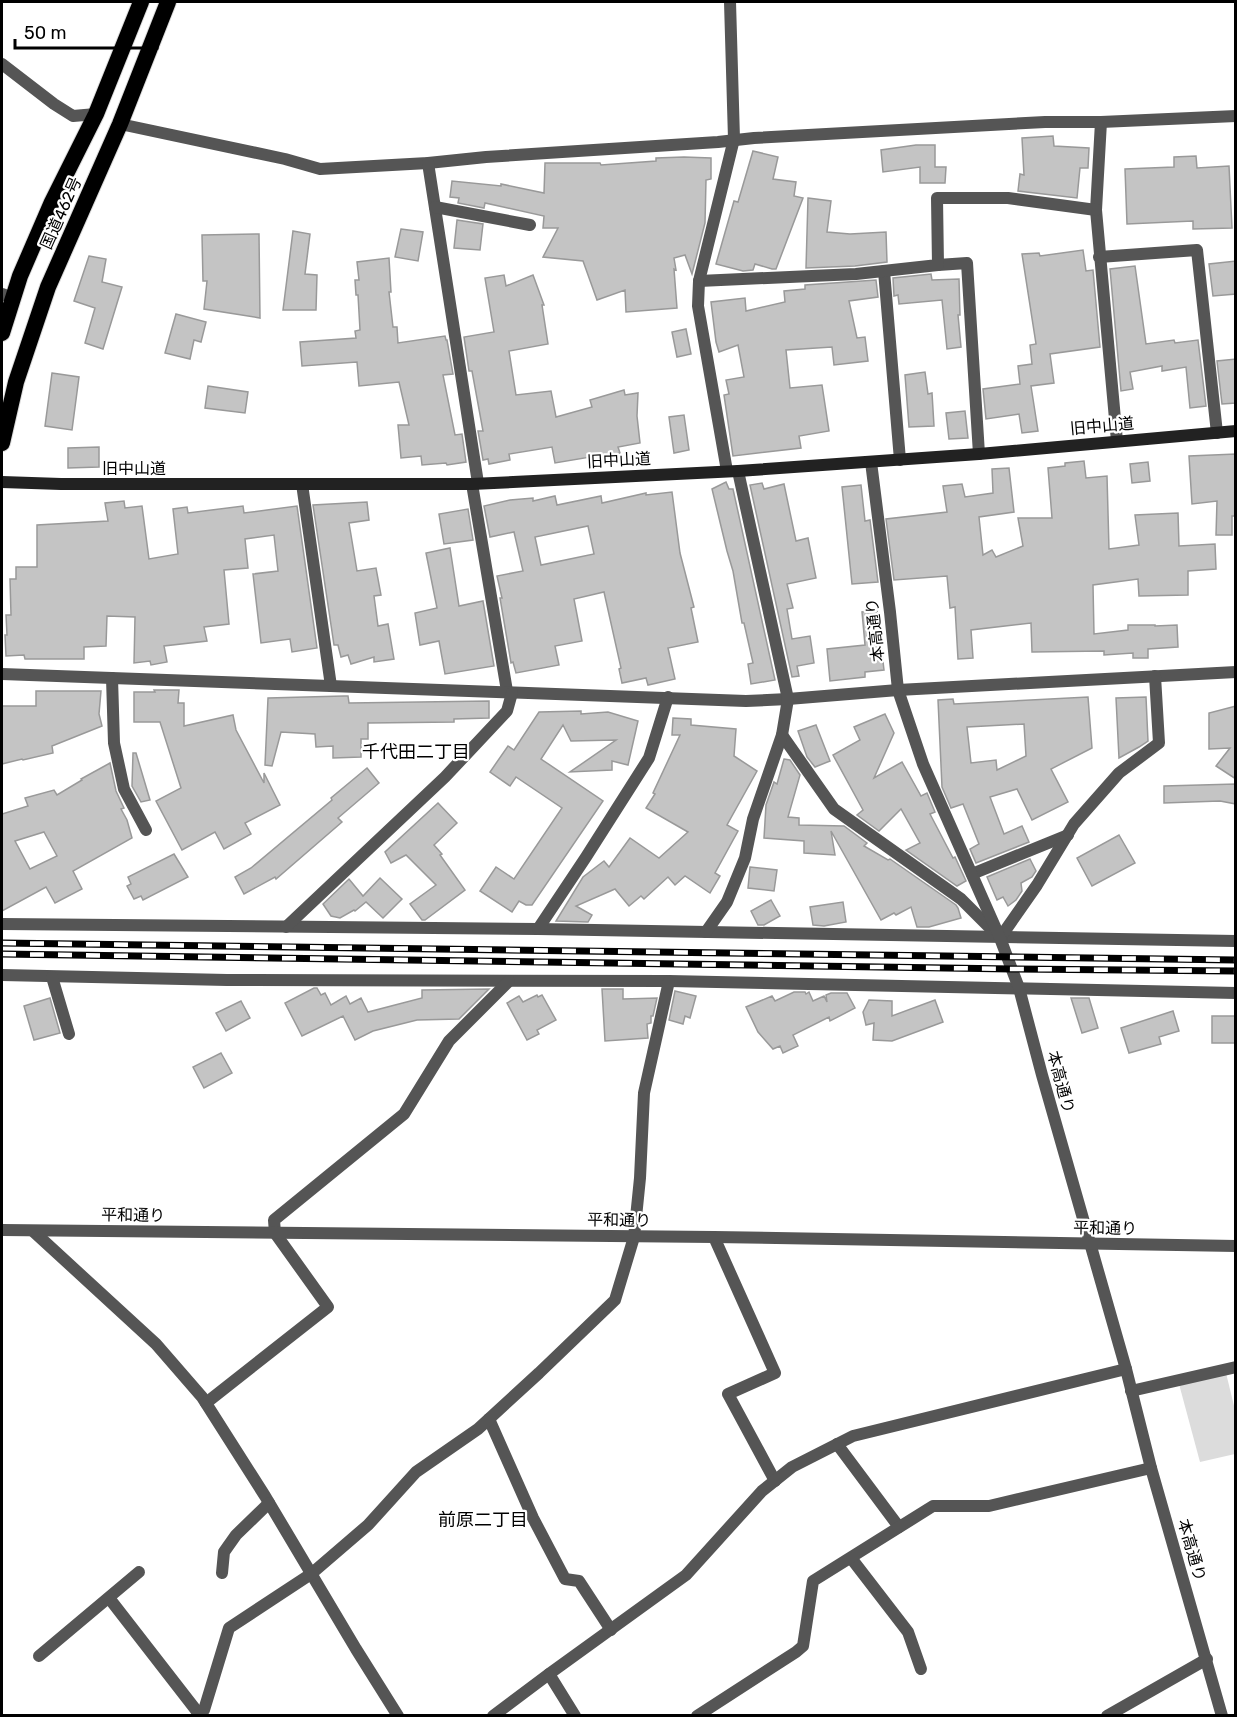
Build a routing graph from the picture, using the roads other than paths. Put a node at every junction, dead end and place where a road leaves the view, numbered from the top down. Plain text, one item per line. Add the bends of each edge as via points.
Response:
1 (141, 2) edge
2 (168, 2) edge
3 (730, 2) edge
4 (2, 64) edge
5 (96, 114) junction
6 (1236, 116) edge
7 (1101, 122) junction
8 (120, 124) junction
9 (734, 139) junction
10 (428, 163) junction
11 (435, 207) junction
12 (1096, 210) junction
13 (530, 225) dead end
14 (1099, 257) junction
15 (938, 265) junction
16 (884, 271) junction
17 (699, 281) junction
18 (7, 296) edge
19 (2, 333) edge
20 (1236, 431) edge
21 (1217, 433) junction
22 (1117, 441) junction
23 (2, 443) edge
24 (979, 454) junction
25 (900, 460) junction
26 (871, 462) junction
27 (732, 471) junction
28 (2, 482) edge
29 (475, 483) junction
30 (302, 484) junction
31 (1236, 672) edge
32 (2, 675) edge
33 (1155, 676) junction
34 (111, 678) junction
35 (331, 686) junction
36 (898, 690) junction
37 (509, 692) junction
38 (668, 697) junction
39 (788, 699) junction
40 (782, 735) junction
41 (146, 830) dead end
42 (1068, 835) junction
43 (972, 874) junction
44 (2, 924) edge
45 (286, 927) junction
46 (538, 929) junction
47 (706, 932) junction
48 (1000, 938) junction
49 (1236, 940) edge
50 (2, 975) edge
51 (52, 977) junction
52 (509, 981) junction
53 (669, 981) junction
54 (1019, 988) junction
55 (1236, 993) edge
56 (69, 1034) dead end
57 (2, 1230) edge
58 (33, 1231) junction
59 (275, 1233) junction
60 (634, 1237) junction
61 (714, 1238) junction
62 (1090, 1244) junction
63 (1236, 1246) edge
64 (1236, 1367) edge
65 (1126, 1369) junction
66 (1131, 1391) junction
67 (206, 1402) junction
68 (489, 1419) junction
69 (837, 1444) junction
70 (1151, 1468) junction
71 (775, 1481) junction
72 (269, 1503) junction
73 (899, 1527) junction
74 (851, 1557) junction
75 (139, 1572) dead end
76 (222, 1573) dead end
77 (311, 1574) junction
78 (109, 1598) junction
79 (611, 1630) junction
80 (39, 1656) dead end
81 (1207, 1659) junction
82 (921, 1669) dead end
83 (549, 1674) junction
84 (198, 1715) edge
85 (398, 1716) edge
86 (493, 1716) edge
87 (575, 1716) edge
88 (697, 1716) edge
89 (1107, 1716) edge
90 (1222, 1716) edge

1 - 5 highway, 国道462号
2 - 8 highway, 国道462号
3 - 9 street
4 - 5 street via 73,116
5 - 18 highway, 国道462号
6 - 7 street
7 - 9 street
7 - 12 street
8 - 10 street via 320,169
8 - 23 highway, 国道462号 via 48,287 16,382
9 - 10 street
9 - 17 street
10 - 11 street
11 - 13 street
11 - 29 street
12 - 14 street
12 - 15 street via 1008,198 937,198
14 - 21 street via 1197,250
14 - 22 street
15 - 16 street
15 - 24 street via 967,263
16 - 17 street
16 - 25 street
17 - 27 street via 698,306
18 - 19 highway, 国道462号
20 - 21 main road, 旧中山道
21 - 22 main road, 旧中山道
22 - 24 main road, 旧中山道
24 - 25 main road, 旧中山道
25 - 26 main road, 旧中山道
26 - 27 main road, 旧中山道
26 - 36 street, 本高通り
27 - 29 main road, 旧中山道
27 - 39 street
28 - 30 main road, 旧中山道
29 - 30 main road, 旧中山道
29 - 37 street
30 - 35 street
31 - 33 street
32 - 34 street
33 - 36 street
33 - 42 street via 1159,743 1119,773
34 - 35 street
34 - 41 street via 114,743 124,789
35 - 37 street
36 - 39 street
36 - 43 street, 本高通り via 923,764
37 - 38 street
37 - 45 street via 507,711 445,777
38 - 39 street
38 - 46 street via 649,758
39 - 40 street
40 - 47 street via 753,819 745,858 727,902
40 - 48 street via 834,809 961,899
42 - 43 street
42 - 48 street
43 - 48 street, 本高通り
44 - 45 street
45 - 46 street
46 - 47 street
47 - 48 street
48 - 49 street
48 - 54 street, 本高通り
50 - 51 street
51 - 52 street
51 - 56 street
52 - 53 street
52 - 59 street via 448,1041 404,1114 274,1220
53 - 54 street
53 - 60 street via 644,1093
54 - 55 street
54 - 62 street, 本高通り
57 - 58 street, 平和通り
58 - 59 street, 平和通り
58 - 67 street via 156,1344
59 - 60 street, 平和通り
59 - 67 street via 328,1307
60 - 61 street, 平和通り
60 - 68 street via 615,1300
61 - 62 street, 平和通り
61 - 71 street via 775,1373 728,1394
62 - 63 street, 平和通り
62 - 65 street, 本高通り
64 - 66 street
65 - 66 street, 本高通り
65 - 69 street via 853,1436
66 - 70 street, 本高通り
67 - 72 street
68 - 77 street via 416,1472 368,1525
68 - 79 street via 565,1579 579,1581
69 - 71 street via 792,1467
69 - 73 street
70 - 73 street via 989,1506 933,1506
70 - 81 street, 本高通り
71 - 79 street via 686,1575
72 - 76 street via 224,1551
72 - 77 street
73 - 74 street
74 - 82 street via 908,1632
74 - 88 street via 813,1581 803,1646
75 - 78 street
77 - 84 street via 229,1628 204,1710
77 - 85 street
78 - 80 street
78 - 84 street
79 - 83 street
81 - 89 street
81 - 90 street, 本高通り
83 - 86 street
83 - 87 street

